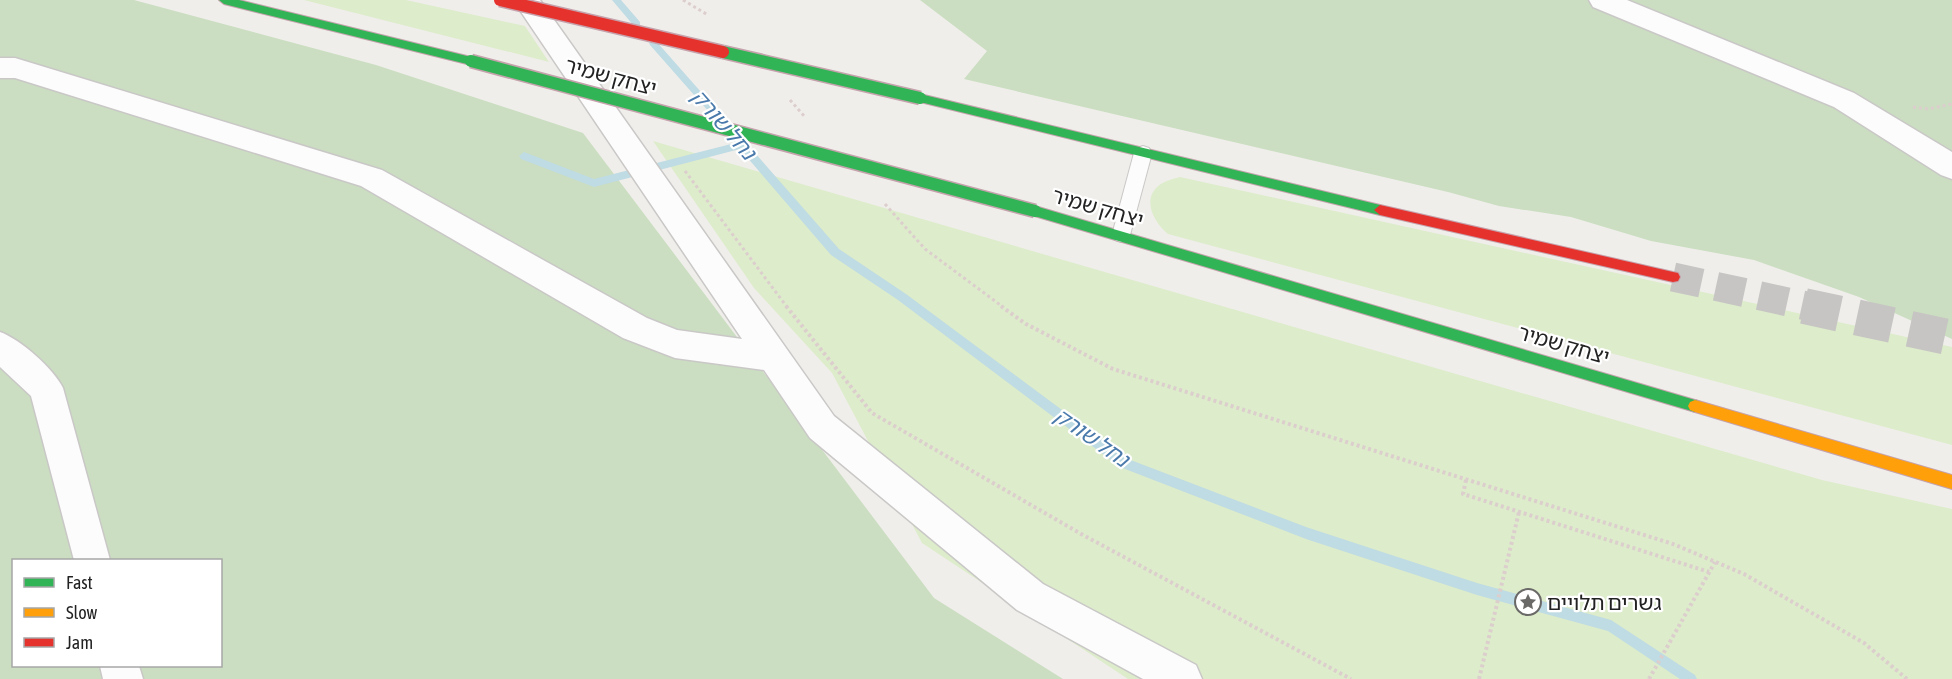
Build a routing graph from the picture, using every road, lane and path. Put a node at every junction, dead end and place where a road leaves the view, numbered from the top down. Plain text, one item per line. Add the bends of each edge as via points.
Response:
1 (224, 0) edge
2 (501, 0) edge
3 (526, 0) edge
4 (682, 0) edge
5 (1602, 0) edge
6 (716, 19) dead end
7 (0, 68) edge
8 (788, 99) dead end
9 (812, 125) dead end
10 (1143, 153) junction
11 (679, 163) dead end
12 (1952, 167) edge
13 (877, 196) dead end
14 (1121, 235) junction
15 (1673, 277) tunnel mouth
16 (0, 346) edge
17 (773, 357) junction
18 (1466, 480) junction
19 (1952, 482) edge
20 (1519, 512) junction
21 (91, 559) edge
22 (1715, 562) junction
23 (1709, 572) junction
24 (1182, 679) edge
25 (1351, 679) edge
26 (1479, 679) edge
27 (1649, 679) edge
28 (1907, 679) edge

1 - 14 highway, יצחק שמיר, bridge via 471,61
2 - 10 highway, bridge
3 - 17 street
4 - 6 path
5 - 12 street via 1844,100
7 - 17 street via 15,68 371,178 635,328 675,344
8 - 9 path
10 - 14 lane
10 - 15 highway
11 - 25 path via 872,413 1083,535
13 - 18 path via 925,249 1026,324 1113,369
14 - 19 highway, יצחק שמיר
16 - 21 street via 46,388
17 - 24 street via 822,427 1030,597
18 - 20 path via 1463,494
18 - 22 path via 1673,544
20 - 23 path
20 - 26 path
22 - 23 path
22 - 28 path via 1744,574 1864,643
23 - 27 path

